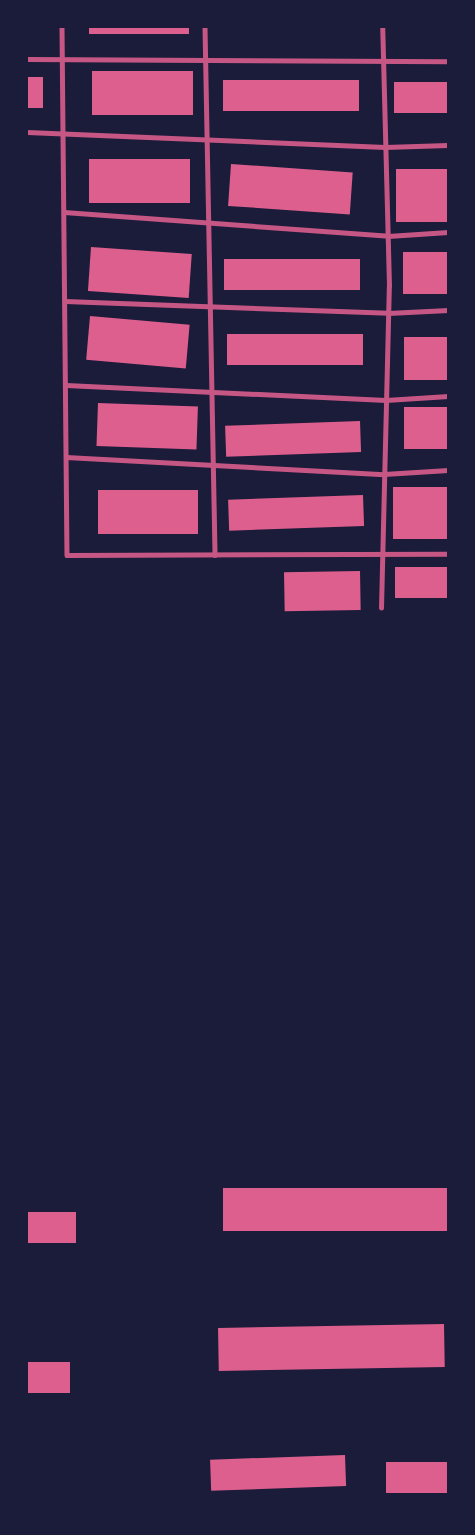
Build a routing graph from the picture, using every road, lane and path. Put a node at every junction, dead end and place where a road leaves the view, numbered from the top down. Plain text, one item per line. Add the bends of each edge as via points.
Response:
1 (62, 27) edge
2 (206, 27) edge
3 (382, 27) edge
4 (27, 59) edge
5 (62, 59) junction
6 (206, 60) junction
7 (383, 60) junction
8 (448, 61) edge
9 (27, 132) edge
10 (63, 133) junction
11 (207, 139) junction
12 (448, 144) edge
13 (385, 147) junction
14 (64, 212) junction
15 (209, 222) junction
16 (448, 232) edge
17 (388, 236) junction
18 (65, 301) junction
19 (211, 307) junction
20 (448, 310) edge
21 (388, 314) junction
22 (66, 385) junction
23 (212, 392) junction
24 (448, 396) edge
25 (386, 400) junction
26 (66, 457) junction
27 (213, 465) junction
28 (448, 470) edge
29 (384, 474) junction
30 (382, 554) junction
31 (448, 554) edge
32 (215, 555) junction
33 (381, 608) dead end

1 - 5 lane
2 - 6 lane
3 - 7 lane
4 - 5 lane
5 - 6 lane
5 - 10 lane
6 - 7 lane
6 - 11 lane
7 - 8 lane
7 - 13 lane
9 - 10 lane
10 - 11 lane
10 - 14 lane
11 - 13 lane
11 - 15 lane
12 - 13 lane
13 - 17 lane
14 - 15 lane
14 - 18 lane
15 - 17 lane
15 - 19 lane
16 - 17 lane
17 - 21 lane
18 - 19 lane
18 - 22 lane
19 - 21 lane
19 - 23 lane
20 - 21 lane
21 - 25 lane
22 - 23 lane
22 - 26 lane
23 - 25 lane
23 - 27 lane
24 - 25 lane
25 - 29 lane
26 - 27 lane
26 - 32 lane via 68,555
27 - 29 lane
27 - 32 lane
28 - 29 lane
29 - 30 lane
30 - 31 lane
30 - 32 lane
30 - 33 lane

